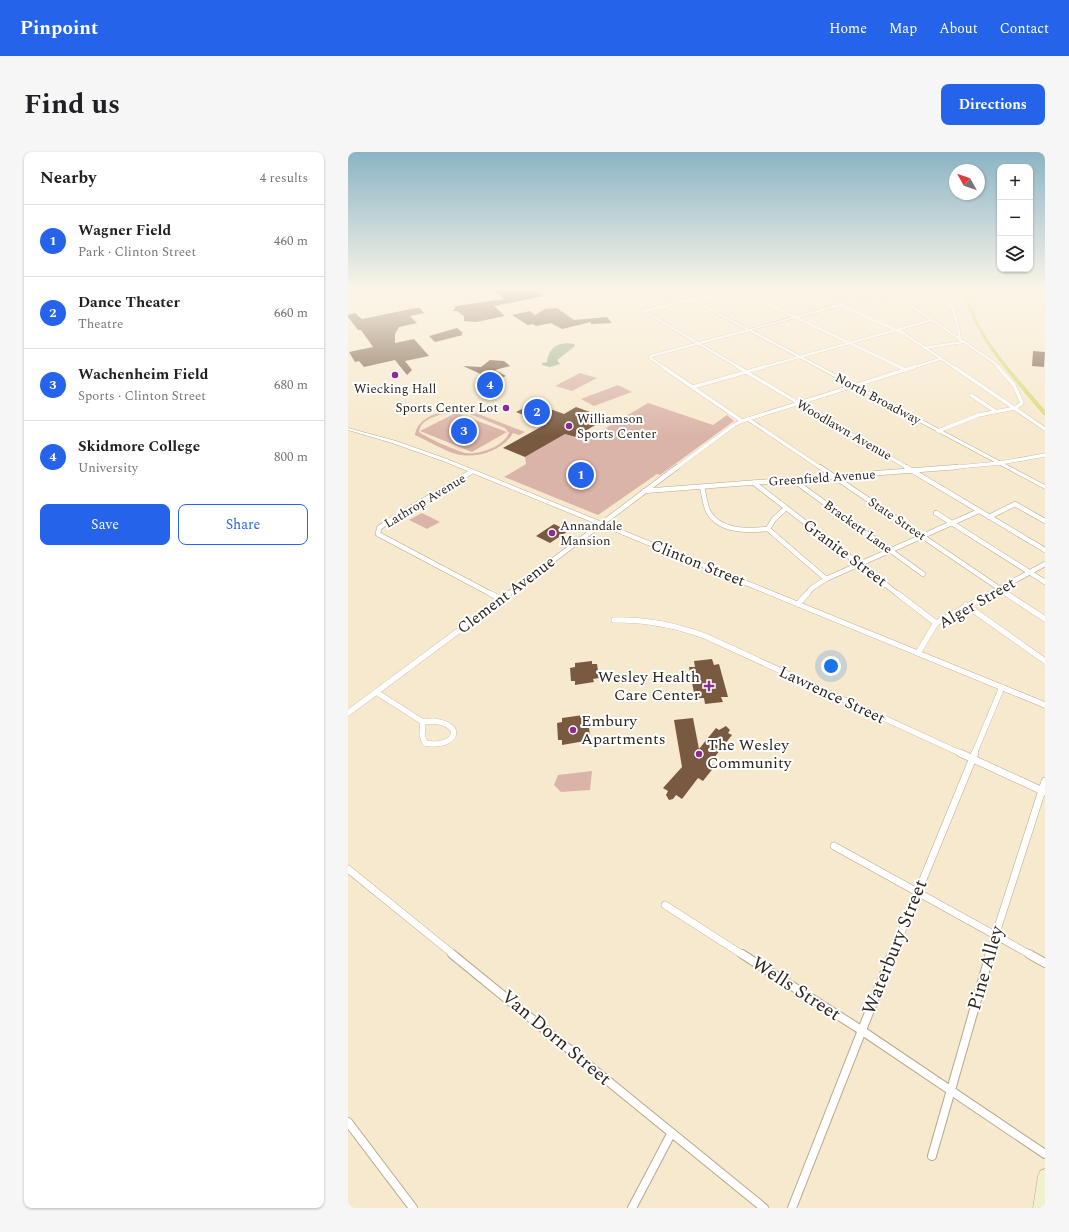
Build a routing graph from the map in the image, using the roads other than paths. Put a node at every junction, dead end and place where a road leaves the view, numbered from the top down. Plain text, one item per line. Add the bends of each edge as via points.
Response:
1 (688, 337) edge
2 (720, 337) edge
3 (762, 337) edge
4 (837, 337) edge
5 (870, 337) edge
6 (908, 337) edge
7 (956, 337) edge
8 (985, 337) edge
9 (960, 340) joint
10 (963, 342) junction
11 (698, 343) junction
12 (849, 343) junction
13 (924, 348) junction
14 (800, 358) junction
15 (940, 359) junction
16 (906, 370) junction
17 (746, 373) junction
18 (852, 386) junction
19 (693, 388) junction
20 (1036, 394) dead end
21 (971, 395) dead end
22 (797, 403) junction
23 (1045, 404) edge
24 (1015, 408) junction
25 (995, 411) junction
26 (1045, 414) edge
27 (748, 419) junction
28 (742, 421) junction
29 (1045, 429) edge
30 (348, 430) edge
31 (938, 431) junction
32 (1045, 455) edge
33 (1000, 463) junction
34 (471, 472) junction
35 (914, 472) junction
36 (834, 477) junction
37 (793, 480) junction
38 (754, 483) junction
39 (702, 487) junction
40 (1045, 487) edge
41 (644, 491) junction
42 (786, 508) junction
43 (979, 511) junction
44 (936, 513) dead end
45 (989, 517) junction
46 (1045, 521) edge
47 (950, 523) junction
48 (602, 524) junction
49 (768, 529) junction
50 (922, 536) junction
51 (890, 550) junction
52 (1045, 550) edge
53 (859, 564) junction
54 (1045, 564) edge
55 (1029, 573) junction
56 (923, 574) dead end
57 (826, 579) junction
58 (1045, 582) edge
59 (999, 588) junction
60 (501, 599) junction
61 (798, 604) junction
62 (966, 605) junction
63 (1045, 619) edge
64 (614, 620) dead end
65 (936, 623) junction
66 (918, 653) junction
67 (1045, 661) edge
68 (1002, 687) junction
69 (376, 692) junction
70 (1045, 705) edge
71 (348, 713) edge
72 (423, 722) junction
73 (972, 759) junction
74 (1045, 782) edge
75 (1044, 791) edge
76 (834, 846) dead end
77 (348, 869) edge
78 (918, 893) junction
79 (665, 905) dead end
80 (995, 935) junction
81 (1045, 963) edge
82 (861, 1030) junction
83 (952, 1091) junction
84 (348, 1122) edge
85 (671, 1134) junction
86 (1045, 1154) edge
87 (932, 1156) dead end
88 (1045, 1176) edge
89 (413, 1208) edge
90 (632, 1208) edge
91 (764, 1208) edge
92 (792, 1208) edge
93 (1040, 1208) edge

1 - 11 street, Woodlawn Avenue
2 - 11 street
3 - 14 street, North Broadway
4 - 12 street
5 - 12 street
6 - 13 street
7 - 9 street
8 - 26 highway
9 - 10 street
10 - 13 street
10 - 24 street via 1004,372 1021,400 1020,406
11 - 17 street, Woodlawn Avenue
11 - 19 street via 650,356
12 - 14 street
12 - 16 street
13 - 15 street
14 - 17 street
14 - 18 street, North Broadway
15 - 16 street, Clement Avenue
15 - 24 street
16 - 18 street, Clement Avenue
17 - 19 street
17 - 22 street, Woodlawn Avenue
18 - 22 street, Clement Avenue
18 - 31 street, North Broadway
19 - 28 street
20 - 23 highway
21 - 25 street
22 - 27 street, Clement Avenue
22 - 35 street, Woodlawn Avenue
24 - 25 street
24 - 29 street
25 - 31 street
27 - 28 street, Clement Avenue
27 - 36 street, State Street
28 - 41 street, Clement Avenue
30 - 34 street, Clinton Street via 421,451
31 - 33 street, North Broadway
32 - 33 street, Greenfield Avenue
33 - 35 street, Greenfield Avenue
33 - 40 street, North Broadway
34 - 48 street, Clinton Street
34 - 60 street, Lathrop Avenue via 389,521 378,534
35 - 36 street, Greenfield Avenue
35 - 43 street, Woodlawn Avenue
36 - 37 street, Greenfield Avenue
36 - 50 street, State Street
37 - 38 street, Greenfield Avenue
37 - 51 street, Brackett Lane
38 - 39 street, Greenfield Avenue
38 - 42 street, Granite Street
39 - 41 street, Greenfield Avenue
39 - 49 street via 709,513 714,520 735,529
41 - 48 street, Clement Avenue
42 - 49 street
42 - 53 street, Granite Street
43 - 45 street, Woodlawn Avenue
43 - 47 street
44 - 47 street
45 - 46 street via 1015,504
45 - 52 street, Woodlawn Avenue
47 - 50 street
47 - 55 street
48 - 60 street, Clement Avenue
48 - 61 street, Clinton Street
49 - 57 street
50 - 51 street
50 - 59 street, State Street
51 - 53 street
51 - 56 street, Brackett Lane
53 - 57 street
53 - 65 street, Granite Street
54 - 55 street, Alger Street
55 - 58 street
55 - 59 street, Alger Street
57 - 61 street via 812,588
59 - 62 street, Alger Street
59 - 63 street, State Street
60 - 69 street, Clement Avenue
61 - 66 street, Clinton Street
62 - 65 street, Alger Street
62 - 67 street
64 - 73 street, Lawrence Street via 653,621 692,631
65 - 66 street, Alger Street
66 - 68 street, Clinton Street
68 - 70 street, Clinton Street
68 - 73 street, Waterbury Street
69 - 71 street, Clement Avenue
69 - 72 street
72 - 72 street via 423,740 430,745 444,745 455,734 454,729 442,721
73 - 75 street, Lawrence Street
73 - 78 street, Waterbury Street
74 - 75 street, Pine Alley
75 - 80 street, Pine Alley
76 - 78 street
77 - 85 street, Van Dorn Street
78 - 80 street
78 - 82 street, Waterbury Street
79 - 82 street, Wells Street
80 - 81 street
80 - 83 street, Pine Alley
82 - 83 street, Wells Street
82 - 92 street, Waterbury Street
83 - 86 street, Wells Street
83 - 87 street, Pine Alley
84 - 89 street
85 - 90 street
85 - 91 street, Van Dorn Street
88 - 93 main road

